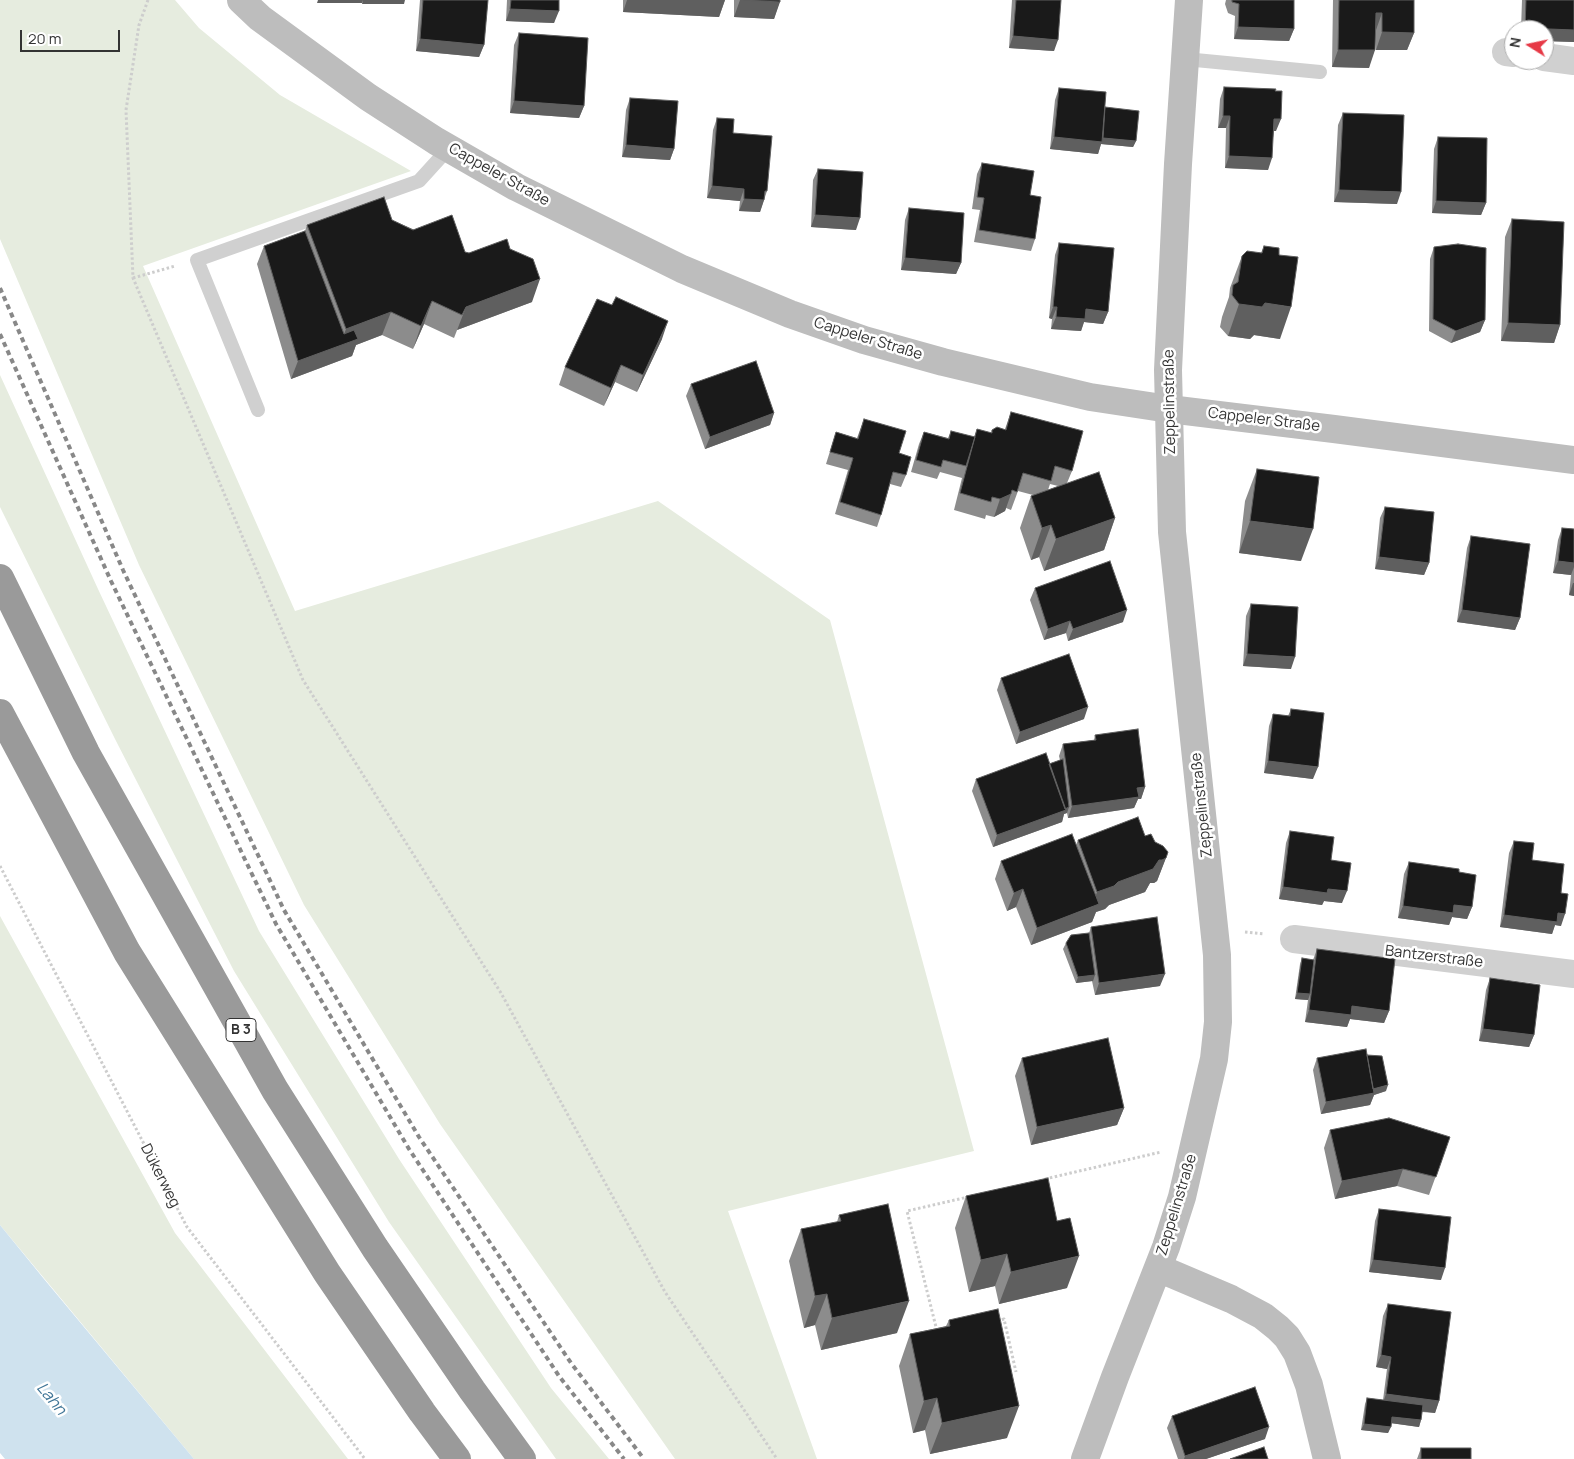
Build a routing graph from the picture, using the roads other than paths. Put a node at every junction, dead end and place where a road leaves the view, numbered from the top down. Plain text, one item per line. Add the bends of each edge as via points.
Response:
1 (241, 0) edge
2 (1189, 0) edge
3 (1554, 58) edge
4 (1186, 59) junction
5 (1574, 61) edge
6 (1320, 72) dead end
7 (449, 148) junction
8 (1169, 409) junction
9 (258, 410) dead end
10 (1574, 460) edge
11 (0, 578) edge
12 (0, 713) edge
13 (1294, 939) road end
14 (1574, 974) edge
15 (1158, 1268) junction
16 (457, 1459) edge
17 (522, 1459) edge
18 (1085, 1459) edge
19 (1327, 1459) edge

1 - 7 main road, Cappeler Straße via 260,18 368,97
2 - 4 main road, Zeppelinstraße
3 - 5 street
4 - 6 lane
4 - 8 main road, Zeppelinstraße via 1178,164
7 - 8 main road, Cappeler Straße via 516,187 682,269 790,314 864,340 943,362 1090,398
7 - 9 lane via 419,181 197,260
8 - 10 main road, Cappeler Straße
8 - 15 main road, Zeppelinstraße via 1173,541 1217,955 1218,1022 1214,1059 1195,1144 1182,1197
11 - 17 highway, B 3 via 86,753 275,1090 375,1248
12 - 16 highway via 127,952 327,1273
13 - 14 street, Bantzerstraße
15 - 18 main road
15 - 19 main road, Zeppelinstraße via 1263,1316 1287,1337 1309,1385

